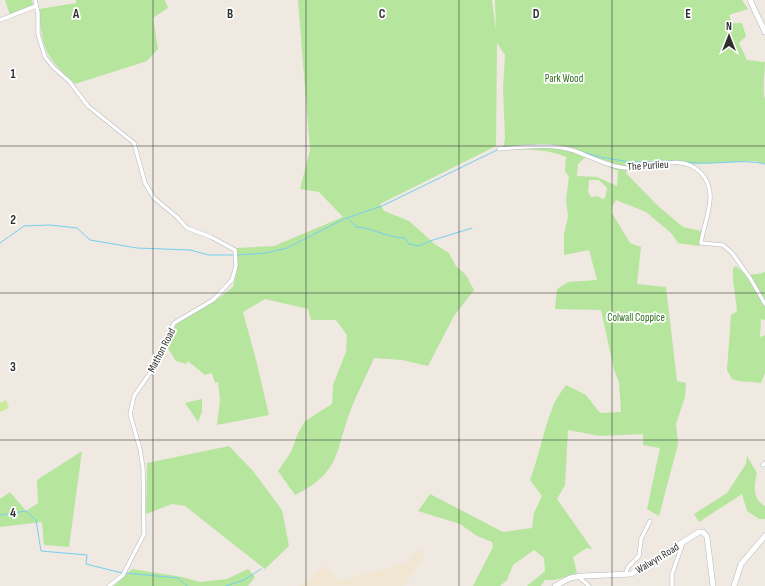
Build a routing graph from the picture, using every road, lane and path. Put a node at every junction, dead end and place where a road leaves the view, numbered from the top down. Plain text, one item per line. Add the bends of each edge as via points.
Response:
1 (35, 0) edge
2 (750, 0) edge
3 (36, 6) junction
4 (0, 20) edge
5 (765, 32) edge
6 (500, 149) dead end
7 (765, 304) edge
8 (650, 521) dead end
9 (765, 536) edge
10 (683, 543) junction
11 (625, 575) junction
12 (578, 576) junction
13 (109, 586) edge
14 (554, 586) edge
15 (590, 586) edge
16 (672, 586) edge
17 (713, 586) edge
18 (734, 586) edge

1 - 3 street, Mathon Road
2 - 5 main road
3 - 4 street
3 - 13 street, Mathon Road via 38,34 45,57 69,81 88,106 134,143 145,182 154,198 187,228 235,250 232,280 213,300 174,323 152,370 134,396 131,419 140,445 143,468 144,534 124,573
6 - 7 street, The Purlieu via 549,146 575,151 626,168 669,162 693,167 701,173 710,190 701,243 723,245 732,253
8 - 11 street via 641,538 639,556 628,567
9 - 18 main road via 741,564
10 - 11 main road, Walwyn Road
10 - 16 street via 672,574
10 - 17 main road, Walwyn Road via 699,532 706,534
11 - 12 main road, Walwyn Road
12 - 14 main road, Walwyn Road
12 - 15 street

